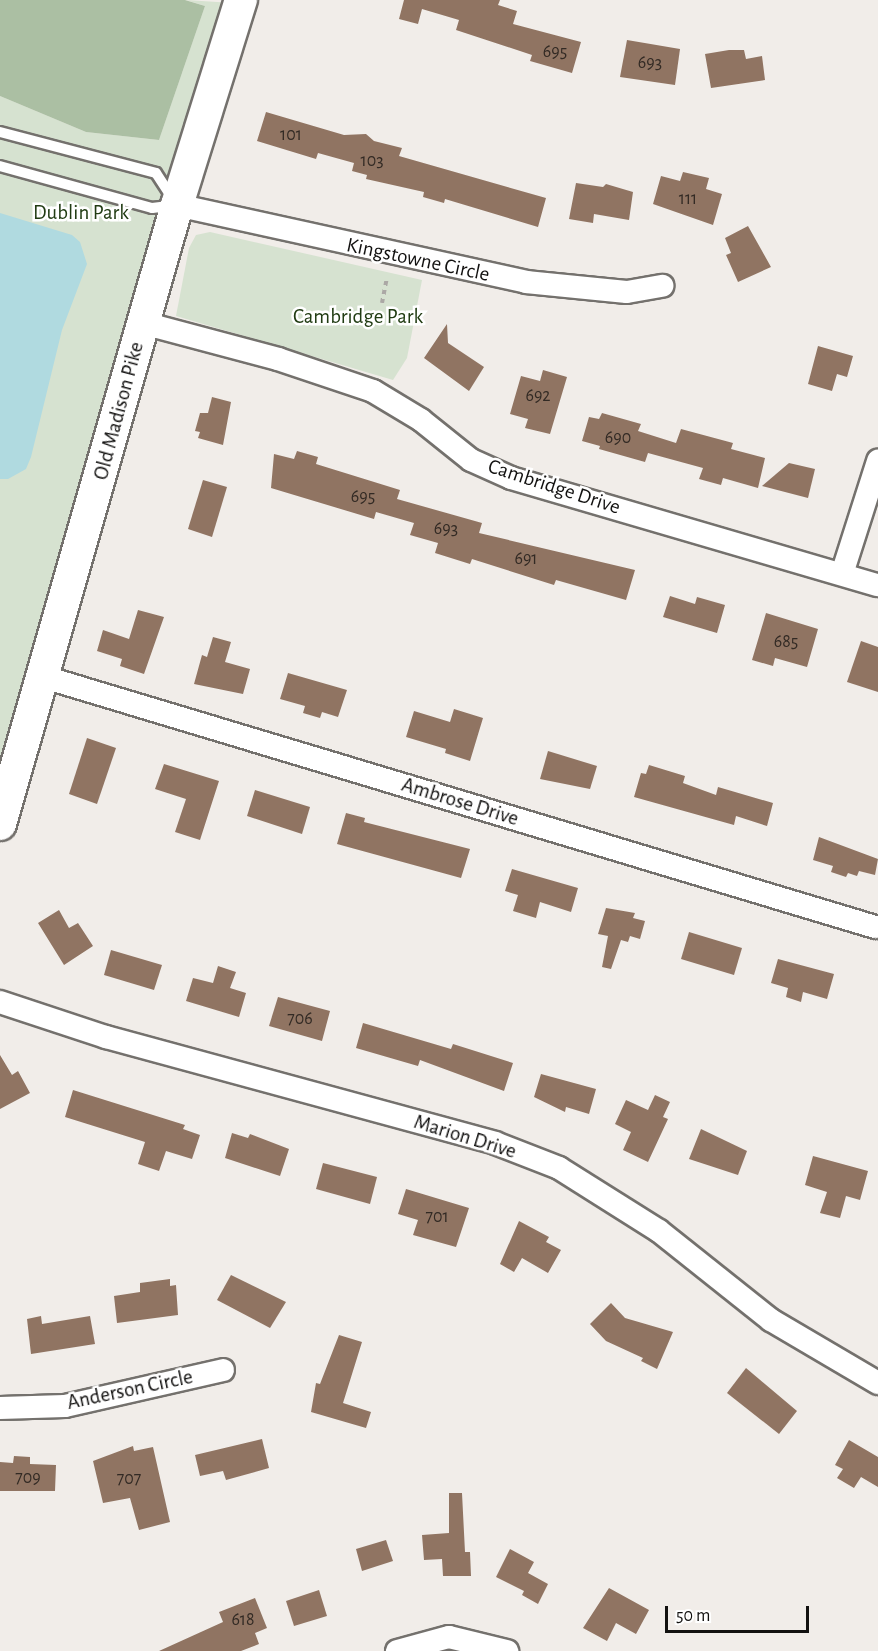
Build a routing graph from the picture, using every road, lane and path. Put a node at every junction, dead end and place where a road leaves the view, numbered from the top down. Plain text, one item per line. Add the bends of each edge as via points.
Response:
1 (241, 0) edge
2 (0, 132) edge
3 (0, 166) edge
4 (177, 205) junction
5 (387, 278) dead end
6 (662, 286) dead end
7 (382, 303) dead end
8 (143, 323) junction
9 (878, 461) edge
10 (842, 574) junction
11 (878, 585) edge
12 (44, 677) junction
13 (0, 824) edge
14 (875, 927) dead end
15 (0, 1002) edge
16 (223, 1370) dead end
17 (878, 1383) edge
18 (0, 1408) edge
19 (397, 1651) edge
20 (507, 1651) edge

1 - 4 main road, Old Madison Pike
2 - 4 lane via 156,173
3 - 4 lane via 152,208
4 - 6 street, Kingstowne Circle via 526,282 627,292
4 - 8 main road, Old Madison Pike
5 - 7 path
8 - 10 street, Cambridge Drive via 278,359 373,391 421,420 471,460 511,477
8 - 12 main road, Old Madison Pike
9 - 10 street
10 - 11 street, Cambridge Drive
12 - 13 main road, Old Madison Pike
12 - 14 street, Ambrose Drive
15 - 17 street, Marion Drive via 106,1037 495,1143 559,1168 659,1231 771,1320
16 - 18 street, Anderson Circle via 65,1406
19 - 20 street via 449,1638

